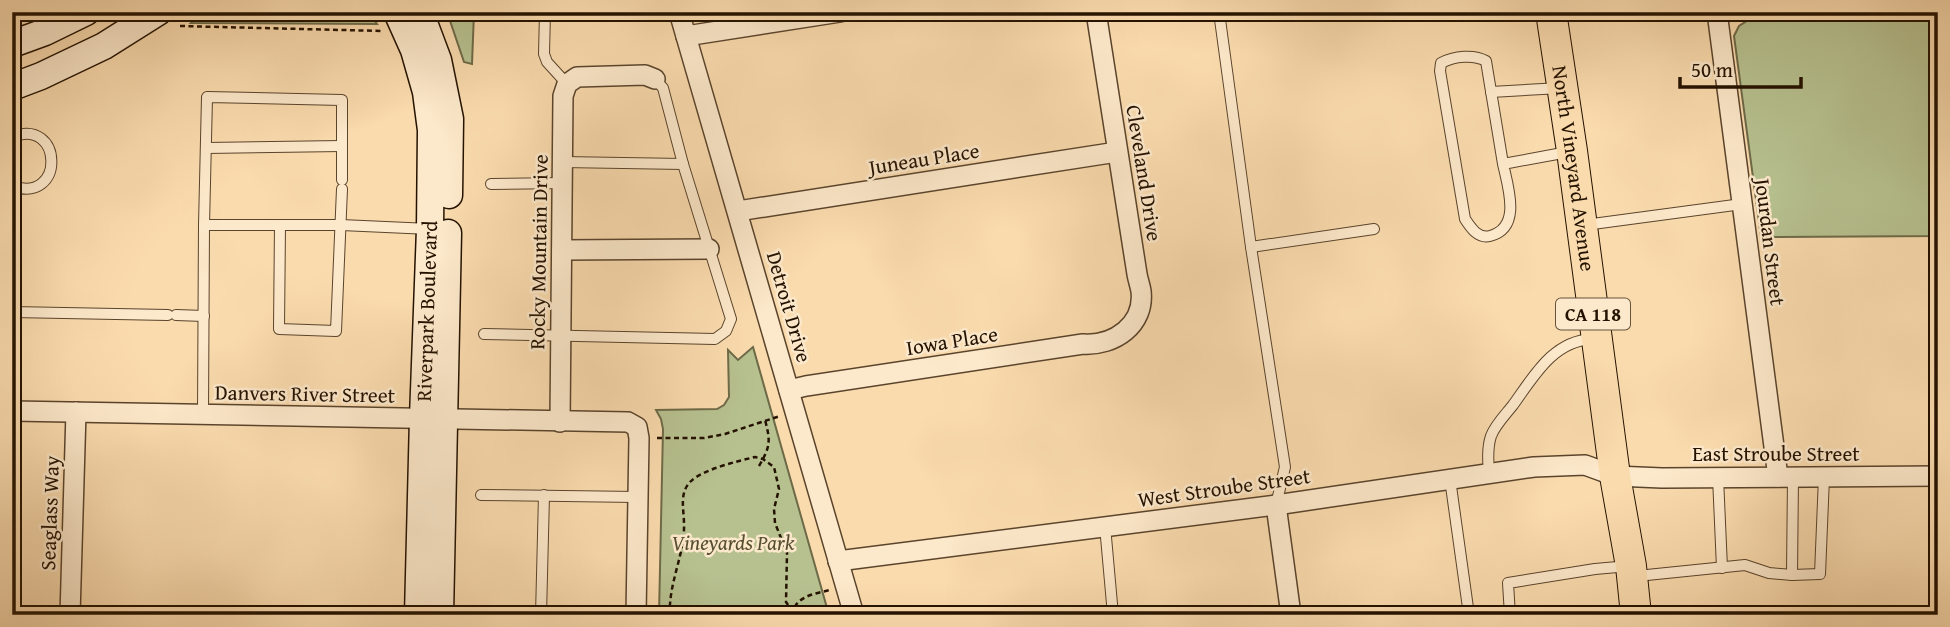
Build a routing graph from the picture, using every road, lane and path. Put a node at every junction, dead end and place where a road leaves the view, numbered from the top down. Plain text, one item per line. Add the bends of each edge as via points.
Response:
1 (86, 12) edge
2 (420, 12) edge
3 (545, 12) edge
4 (679, 12) edge
5 (840, 12) edge
6 (1096, 12) edge
7 (1219, 12) edge
8 (1551, 12) edge
9 (1717, 12) edge
10 (169, 19) edge
11 (391, 22) edge
12 (686, 36) junction
13 (12, 44) edge
14 (655, 79) joint
15 (567, 83) junction
16 (12, 88) edge
17 (1561, 88) junction
18 (1491, 92) junction
19 (13, 132) edge
20 (342, 146) junction
21 (206, 148) junction
22 (1572, 151) junction
23 (1117, 152) junction
24 (563, 162) junction
25 (683, 164) junction
26 (1503, 164) junction
27 (563, 183) junction
28 (491, 184) dead end
29 (12, 186) edge
30 (1742, 204) junction
31 (738, 211) junction
32 (204, 225) junction
33 (279, 225) junction
34 (341, 225) junction
35 (1581, 226) junction
36 (430, 229) junction
37 (1374, 229) dead end
38 (1251, 247) junction
39 (709, 249) junction
40 (562, 250) junction
41 (12, 312) edge
42 (204, 316) junction
43 (484, 334) dead end
44 (1121, 335) joint
45 (562, 336) junction
46 (1597, 339) junction
47 (789, 390) junction
48 (12, 411) edge
49 (76, 412) junction
50 (794, 412) junction
51 (203, 414) junction
52 (434, 418) junction
53 (765, 420) junction
54 (559, 422) junction
55 (638, 433) junction
56 (764, 458) junction
57 (759, 466) dead end
58 (1489, 473) junction
59 (1615, 476) junction
60 (1938, 476) edge
61 (1717, 477) junction
62 (1785, 477) junction
63 (1824, 477) junction
64 (1450, 479) junction
65 (481, 495) dead end
66 (544, 495) junction
67 (637, 497) junction
68 (1276, 505) junction
69 (1105, 526) junction
70 (838, 561) junction
71 (1721, 568) junction
72 (1632, 571) junction
73 (1792, 575) junction
74 (847, 586) junction
75 (792, 613) edge
76 (70, 615) edge
77 (418, 615) edge
78 (440, 615) edge
79 (541, 615) edge
80 (636, 615) edge
81 (670, 615) edge
82 (854, 615) edge
83 (1113, 615) edge
84 (1291, 615) edge
85 (1469, 615) edge
86 (1510, 615) edge
87 (1636, 615) edge

1 - 13 street
2 - 52 street, Riverpark Boulevard via 438,60 450,119
3 - 15 lane via 544,54
4 - 12 street, Detroit Drive
5 - 12 street
6 - 23 street, Cleveland Drive
7 - 38 lane
8 - 17 main road, North Vineyard Avenue / CA 118
9 - 30 street, Jourdan Street
10 - 11 path
10 - 16 street
11 - 36 street, Riverpark Boulevard via 414,50 426,92 431,130
12 - 31 street, Detroit Drive
14 - 15 street via 645,75 577,77
14 - 25 lane via 663,88
15 - 24 street, Rocky Mountain Drive
17 - 18 lane
17 - 22 main road, North Vineyard Avenue / CA 118
18 - 26 lane
18 - 26 lane via 1486,61 1478,56 1441,62 1465,219 1474,232 1485,237 1500,233 1507,225 1510,201
19 - 29 lane via 41,139 53,162 40,185
20 - 21 lane
20 - 21 lane via 342,100 207,97
20 - 34 lane
21 - 32 lane
22 - 26 lane
22 - 35 main road, North Vineyard Avenue / CA 118
23 - 31 street, Juneau Place
23 - 44 street, Cleveland Drive via 1141,290 1136,319
24 - 25 lane
24 - 27 street, Rocky Mountain Drive
25 - 39 lane
27 - 28 lane
27 - 40 street, Rocky Mountain Drive
30 - 35 lane
30 - 62 street, Jourdan Street
31 - 47 street, Detroit Drive
32 - 33 lane
32 - 42 lane
33 - 34 lane
33 - 34 lane via 278,329 336,331
34 - 36 lane
35 - 46 main road, North Vineyard Avenue / CA 118
36 - 52 street, Riverpark Boulevard
37 - 38 lane
38 - 68 lane via 1285,467
39 - 40 street
39 - 45 lane via 731,319 726,331 715,339
40 - 45 street, Rocky Mountain Drive
41 - 42 lane
42 - 51 lane
43 - 45 lane
44 - 47 street, Iowa Place via 1102,344
45 - 54 street, Rocky Mountain Drive
46 - 58 lane via 1565,346 1539,369 1492,435
46 - 59 main road, North Vineyard Avenue / CA 118
47 - 50 street, Detroit Drive
48 - 49 street, Danvers River Street
49 - 51 street, Danvers River Street
49 - 76 street, Seaglass Way
50 - 53 path
50 - 70 street, Detroit Drive
51 - 52 street, Danvers River Street
52 - 54 street, Danvers River Street
52 - 77 street, Riverpark Boulevard
52 - 78 street, Riverpark Boulevard
53 - 55 path via 704,438
53 - 56 path via 769,448
54 - 55 street, Danvers River Street via 628,422
55 - 67 street
56 - 57 path
56 - 75 path via 774,467 779,489 775,523 786,553 786,602
56 - 81 path via 737,461 699,474 687,485
58 - 59 street, West Stroube Street via 1585,465
58 - 64 street, West Stroube Street
59 - 61 street, East Stroube Street
59 - 72 main road, North Vineyard Avenue / CA 118
60 - 63 street, East Stroube Street
61 - 62 street, East Stroube Street
61 - 71 lane
62 - 63 street, East Stroube Street
62 - 73 lane
63 - 73 lane via 1820,575
64 - 68 street, West Stroube Street
64 - 85 lane
65 - 66 lane
66 - 67 lane
66 - 79 lane
67 - 80 street
68 - 69 street, West Stroube Street
68 - 84 street
69 - 70 street, West Stroube Street
69 - 83 lane
70 - 74 street, Detroit Drive
71 - 72 lane
71 - 73 lane via 1745,565
72 - 86 lane via 1595,569 1508,583
72 - 87 main road, North Vineyard Avenue / CA 118
74 - 75 path via 806,597
74 - 82 street, Detroit Drive

